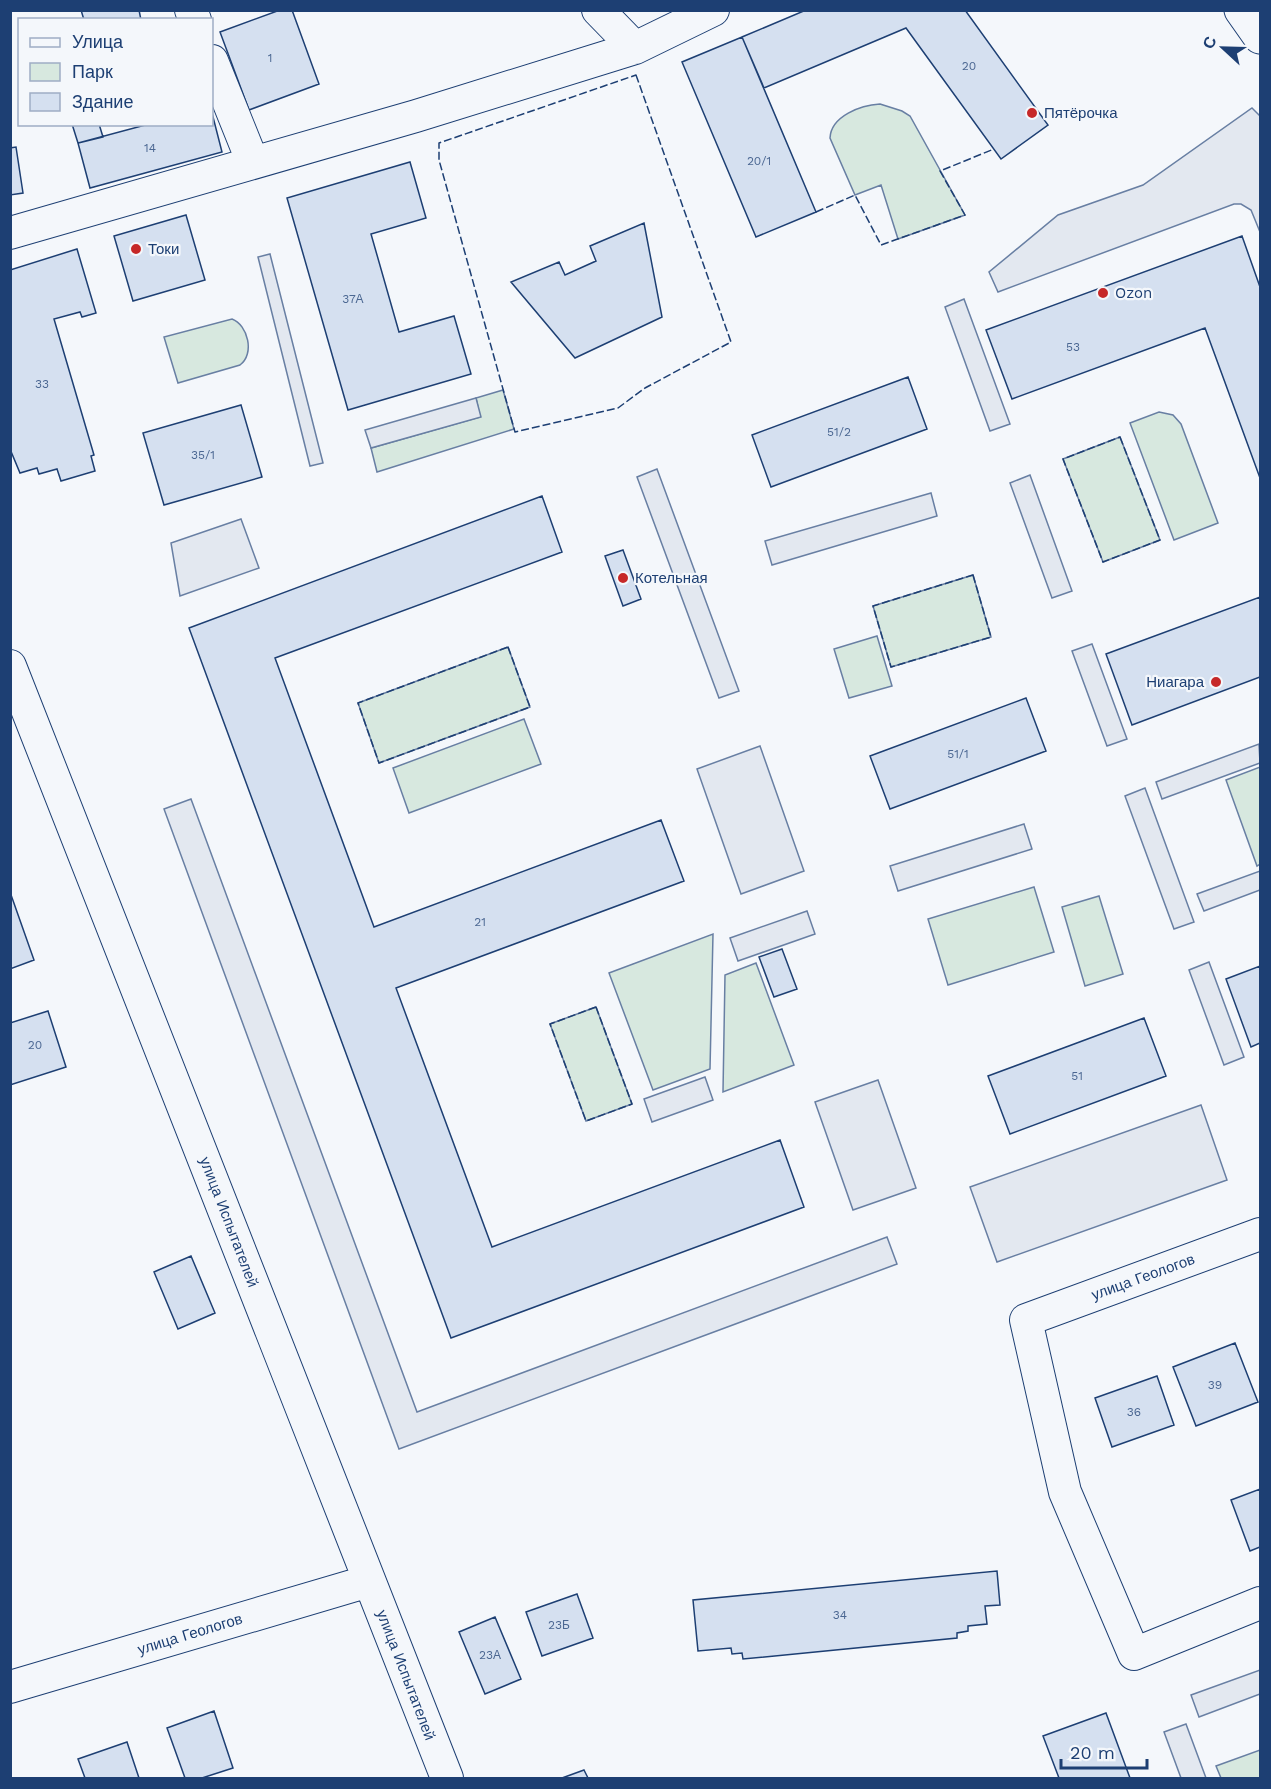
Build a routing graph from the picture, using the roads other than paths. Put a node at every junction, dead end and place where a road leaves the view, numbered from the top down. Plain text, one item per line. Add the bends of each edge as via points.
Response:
1 (598, 10) edge
2 (712, 10) edge
3 (1241, 10) edge
4 (1260, 37) edge
5 (635, 48) junction
6 (213, 63) edge
7 (253, 163) junction
8 (10, 233) edge
9 (10, 666) edge
10 (1260, 1234) edge
11 (369, 1581) junction
12 (1260, 1603) edge
13 (10, 1687) edge
14 (447, 1779) edge

1 - 5 street
2 - 5 street
3 - 4 main road
5 - 7 street
6 - 7 street
7 - 8 street
9 - 11 street, улица Испытателей
10 - 12 street, улица Геологов via 1026,1320 1065,1492 1134,1654
11 - 13 street, улица Геологов
11 - 14 street, улица Испытателей

